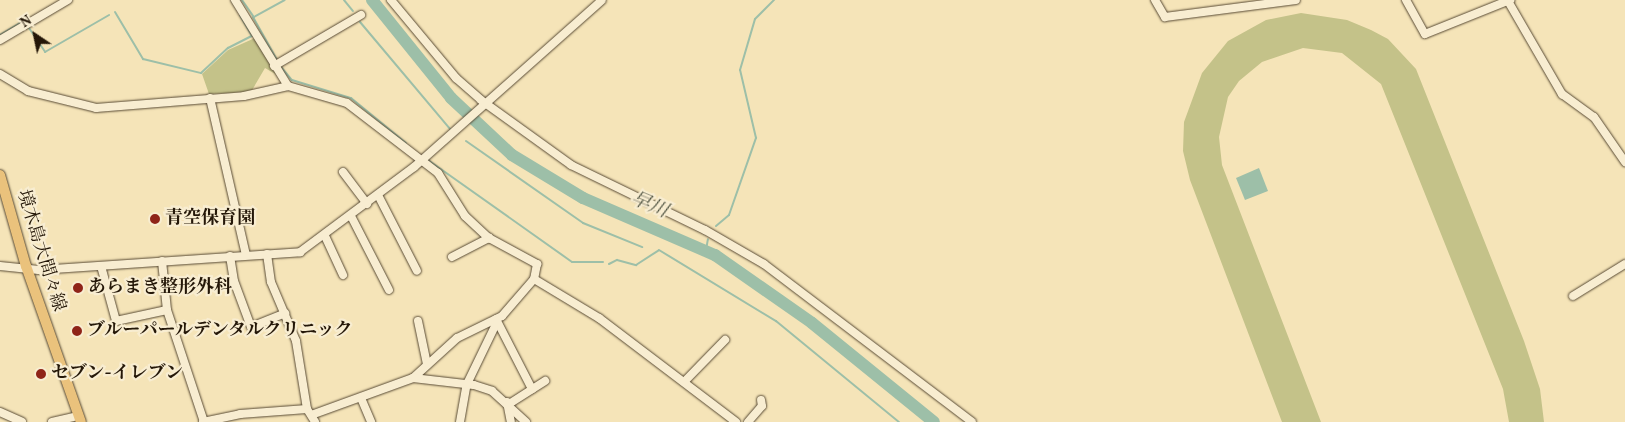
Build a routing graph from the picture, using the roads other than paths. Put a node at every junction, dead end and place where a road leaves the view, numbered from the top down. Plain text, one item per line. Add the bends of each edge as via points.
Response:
1 (48, 0) edge
2 (68, 0) edge
3 (235, 0) edge
4 (391, 0) edge
5 (602, 0) edge
6 (1155, 0) edge
7 (1296, 0) edge
8 (1406, 0) edge
9 (1509, 0) edge
10 (53, 8) junction
11 (362, 15) dead end
12 (0, 40) edge
13 (274, 66) junction
14 (0, 74) edge
15 (288, 86) junction
16 (210, 98) junction
17 (484, 105) junction
18 (420, 161) junction
19 (1625, 162) edge
20 (343, 172) dead end
21 (0, 174) edge
22 (378, 194) junction
23 (367, 204) junction
24 (4, 205) edge
25 (351, 216) junction
26 (325, 236) junction
27 (489, 238) junction
28 (266, 254) junction
29 (246, 255) junction
30 (230, 256) junction
31 (452, 257) dead end
32 (162, 261) junction
33 (1625, 264) edge
34 (0, 266) edge
35 (26, 266) junction
36 (101, 266) junction
37 (416, 271) dead end
38 (343, 275) dead end
39 (534, 279) junction
40 (389, 290) dead end
41 (1573, 296) dead end
42 (167, 310) junction
43 (285, 313) junction
44 (496, 320) junction
45 (418, 321) dead end
46 (726, 340) dead end
47 (427, 364) junction
48 (413, 378) junction
49 (545, 381) dead end
50 (684, 382) junction
51 (467, 384) junction
52 (532, 389) junction
53 (361, 398) junction
54 (761, 400) dead end
55 (508, 403) junction
56 (0, 412) edge
57 (312, 415) edge
58 (79, 419) edge
59 (22, 422) edge
60 (52, 422) edge
61 (203, 422) edge
62 (371, 422) edge
63 (460, 422) edge
64 (511, 422) edge
65 (526, 422) edge
66 (736, 422) edge
67 (748, 422) edge
68 (972, 422) edge

1 - 10 street
2 - 10 street
3 - 13 street
4 - 17 street via 456,78
5 - 17 street
6 - 7 street via 1165,17
8 - 9 street via 1424,34
9 - 19 street via 1562,94 1594,117
10 - 12 street
11 - 13 street
13 - 15 street
14 - 16 street via 28,91 96,108
15 - 16 street
15 - 18 street via 347,103
16 - 29 street
17 - 18 street
17 - 68 street via 571,165 705,230 764,264
18 - 22 street
18 - 27 street via 438,173 465,216
20 - 23 street
21 - 24 main road, 境木島大間々線
22 - 23 street
22 - 37 street
23 - 25 street
24 - 35 main road, 境木島大間々線
25 - 26 street
25 - 40 street
26 - 28 street via 300,252
26 - 38 street
27 - 31 street
27 - 39 street via 508,252 535,261
28 - 29 street
28 - 43 street via 271,282
29 - 30 street
30 - 32 street
30 - 43 street via 234,280 251,327
32 - 36 street
32 - 42 street
33 - 41 street
34 - 35 street
35 - 36 street
35 - 58 main road, 境木島大間々線
36 - 42 street via 116,322
39 - 44 street
39 - 50 street via 599,318
42 - 61 street
43 - 57 street via 296,341
44 - 47 street via 457,338
44 - 51 street
44 - 52 street
45 - 47 street
46 - 50 street
47 - 48 street
48 - 51 street
48 - 53 street
49 - 52 street
50 - 66 street
51 - 55 street via 492,392
51 - 63 street
52 - 55 street
53 - 57 street
53 - 62 street
54 - 67 street via 762,406
55 - 64 street
55 - 65 street
56 - 59 street
57 - 61 street via 240,414
58 - 60 street

